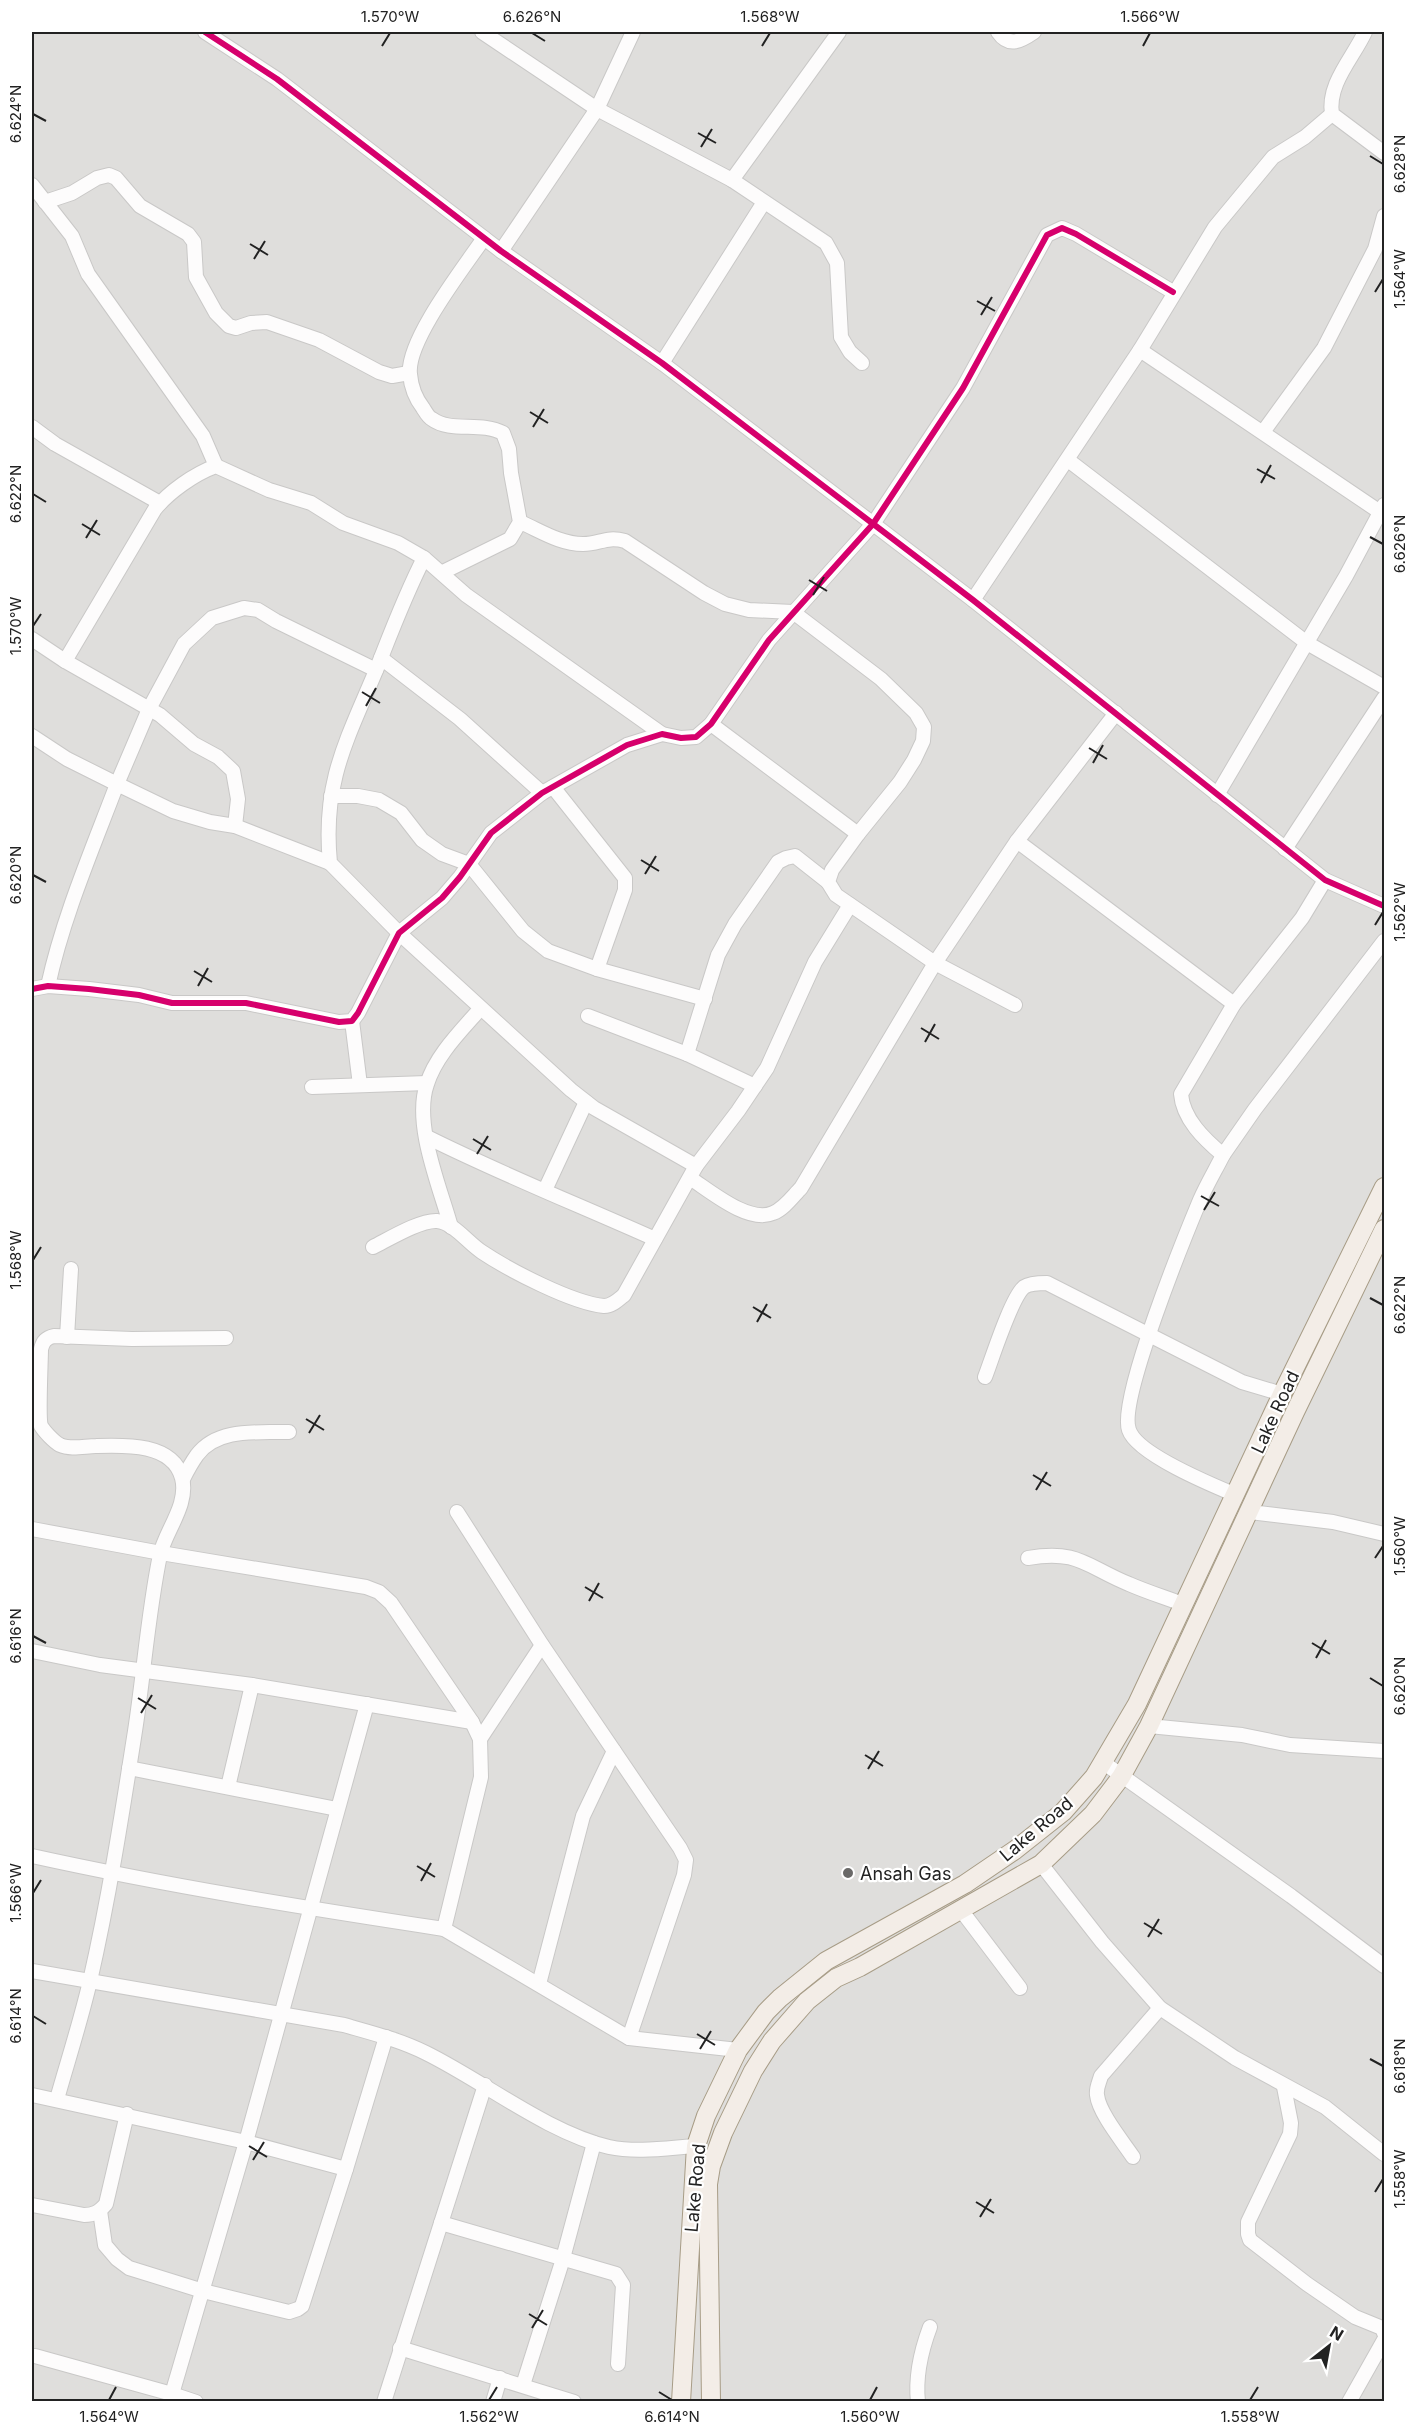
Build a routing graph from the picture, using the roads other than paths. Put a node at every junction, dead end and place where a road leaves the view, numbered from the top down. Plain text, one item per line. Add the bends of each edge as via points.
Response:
1 (205, 32) edge
2 (482, 32) edge
3 (633, 32) edge
4 (837, 32) edge
5 (998, 32) edge
6 (1034, 32) edge
7 (1365, 32) edge
8 (597, 109) junction
9 (1332, 114) junction
10 (1384, 153) edge
11 (732, 180) junction
12 (32, 185) edge
13 (45, 202) junction
14 (764, 202) junction
15 (1384, 216) edge
16 (484, 238) junction
17 (501, 250) junction
18 (1380, 251) edge
19 (1173, 292) junction
20 (1140, 350) junction
21 (662, 363) junction
22 (862, 363) dead end
23 (409, 373) junction
24 (32, 427) edge
25 (1263, 432) junction
26 (1068, 460) junction
27 (216, 466) junction
28 (160, 503) junction
29 (1382, 509) edge
30 (520, 522) junction
31 (873, 524) junction
32 (424, 558) junction
33 (442, 572) junction
34 (973, 600) junction
35 (793, 612) junction
36 (32, 639) edge
37 (1307, 643) junction
38 (65, 662) junction
39 (378, 664) junction
40 (1384, 687) edge
41 (1384, 698) edge
42 (149, 709) junction
43 (1116, 713) junction
44 (711, 724) junction
45 (662, 734) junction
46 (32, 735) edge
47 (117, 784) junction
48 (547, 790) junction
49 (1217, 795) junction
50 (331, 796) junction
51 (235, 826) junction
52 (858, 834) junction
53 (1017, 841) junction
54 (1284, 849) junction
55 (330, 863) junction
56 (470, 864) junction
57 (1325, 880) junction
58 (828, 882) junction
59 (850, 905) junction
60 (1384, 906) edge
61 (399, 933) junction
62 (1384, 941) edge
63 (935, 963) junction
64 (597, 969) junction
65 (48, 986) junction
66 (32, 989) edge
67 (705, 999) junction
68 (1234, 1004) junction
69 (1015, 1005) dead end
70 (480, 1008) junction
71 (588, 1016) dead end
72 (352, 1021) junction
73 (687, 1054) junction
74 (427, 1083) junction
75 (360, 1085) junction
76 (755, 1086) junction
77 (312, 1087) dead end
78 (586, 1102) junction
79 (427, 1137) junction
80 (1223, 1155) junction
81 (693, 1172) junction
82 (1384, 1187) edge
83 (545, 1190) junction
84 (451, 1227) junction
85 (1384, 1229) edge
86 (655, 1239) junction
87 (373, 1246) dead end
88 (71, 1269) dead end
89 (1150, 1335) junction
90 (67, 1337) junction
91 (226, 1338) dead end
92 (985, 1377) dead end
93 (1282, 1394) junction
94 (36, 1402) edge
95 (289, 1432) dead end
96 (183, 1479) junction
97 (1236, 1495) junction
98 (457, 1512) dead end
99 (1250, 1512) junction
100 (32, 1529) edge
101 (1384, 1534) edge
102 (160, 1553) junction
103 (1028, 1558) dead end
104 (1185, 1605) junction
105 (542, 1645) junction
106 (32, 1651) edge
107 (143, 1671) junction
108 (252, 1685) junction
109 (367, 1704) junction
110 (471, 1722) junction
111 (1149, 1726) junction
112 (480, 1739) junction
113 (614, 1750) junction
114 (1384, 1751) edge
115 (1104, 1763) junction
116 (129, 1768) junction
117 (1121, 1777) junction
118 (228, 1787) junction
119 (337, 1809) junction
120 (32, 1856) edge
121 (1041, 1864) junction
122 (112, 1874) junction
123 (309, 1909) junction
124 (961, 1910) junction
125 (444, 1929) junction
126 (1384, 1963) edge
127 (32, 1971) edge
128 (90, 1982) junction
129 (539, 1984) junction
130 (1020, 1988) dead end
131 (1160, 2008) junction
132 (281, 2015) junction
133 (386, 2037) junction
134 (628, 2038) junction
135 (738, 2050) junction
136 (485, 2085) junction
137 (1284, 2087) junction
138 (32, 2095) edge
139 (57, 2099) junction
140 (127, 2115) junction
141 (246, 2142) junction
142 (594, 2143) junction
143 (696, 2146) junction
144 (1384, 2154) edge
145 (1134, 2157) dead end
146 (346, 2169) junction
147 (32, 2205) edge
148 (100, 2211) junction
149 (441, 2223) junction
150 (563, 2257) junction
151 (202, 2291) junction
152 (930, 2327) dead end
153 (1384, 2331) edge
154 (400, 2348) junction
155 (35, 2356) dead end
156 (618, 2364) dead end
157 (500, 2378) junction
158 (523, 2385) junction
159 (172, 2394) junction
160 (196, 2402) edge
161 (384, 2402) edge
162 (493, 2402) edge
163 (574, 2402) edge
164 (681, 2402) edge
165 (711, 2402) edge
166 (918, 2402) edge
167 (1349, 2402) edge

1 - 16 street via 277,79
2 - 8 street
3 - 8 street
4 - 11 street
5 - 6 street via 1013,43
7 - 9 street via 1336,82 1330,103
8 - 11 street
8 - 17 street
9 - 10 street
9 - 19 street via 1273,158 1250,183 1215,227
11 - 14 street
12 - 13 street
13 - 23 street via 72,193 97,178 116,178 140,206 188,234 194,242 196,277 216,314 229,326 267,322 319,340 379,372 392,376
13 - 27 street via 72,236 104,298 203,436
14 - 21 street
14 - 22 street via 826,243 837,263 841,337
15 - 18 street
16 - 17 street
16 - 23 street via 415,344
17 - 21 street
18 - 25 street via 1324,348
19 - 20 street
19 - 31 street via 1076,234 1062,228 1047,235 963,388
20 - 25 street
20 - 26 street
21 - 31 street
23 - 30 street via 417,400 431,419 503,433
24 - 28 street
25 - 29 street
26 - 34 street
26 - 37 street
27 - 28 street
27 - 32 street via 310,503 343,523 398,543
28 - 38 street
29 - 37 street
30 - 33 street via 510,539
30 - 35 street via 565,543 586,544 612,538 625,541 725,604 749,610
31 - 34 street
31 - 35 street
32 - 33 street
32 - 39 street
33 - 45 street via 474,601
34 - 43 street
35 - 44 street
35 - 52 street via 881,679 916,712 924,727 923,741 914,760
36 - 38 street
37 - 40 street
37 - 49 street
38 - 42 street
39 - 42 street via 258,610 244,608 212,618 184,644
39 - 48 street via 460,719
39 - 50 street via 346,740
41 - 54 street
42 - 47 street
42 - 51 street via 233,771 238,799
43 - 49 street
43 - 53 street
44 - 45 street via 696,737
44 - 52 street
45 - 48 street via 627,745
46 - 47 street via 67,759
47 - 51 street via 174,811
47 - 65 street
48 - 56 street via 491,833
48 - 64 street via 625,878 625,890
49 - 54 street
50 - 55 street
50 - 56 street via 379,800 401,813 422,840 442,854
51 - 55 street
52 - 58 street
53 - 63 street
53 - 68 street
54 - 57 street
55 - 61 street
56 - 61 street via 441,898
56 - 64 street via 523,931 548,951
57 - 60 street
57 - 68 street via 1302,918
58 - 59 street via 836,895
58 - 67 street via 795,856 778,862 718,955
59 - 63 street
59 - 76 street via 815,962 781,1041
61 - 70 street
61 - 72 street
62 - 80 street
63 - 69 street
63 - 81 street via 801,1188 787,1203 773,1213 756,1216 738,1209
64 - 67 street
65 - 66 street
65 - 72 street via 140,995 172,1003 246,1004 339,1022
67 - 73 street
68 - 80 street via 1181,1094 1188,1116
70 - 74 street via 453,1040
70 - 78 street
71 - 73 street
72 - 75 street
73 - 76 street
74 - 75 street
74 - 79 street via 423,1104
75 - 77 street
76 - 81 street
78 - 81 street
78 - 83 street
79 - 83 street
79 - 84 street
80 - 89 street via 1181,1246
81 - 86 street
82 - 93 main road, Lake Road
83 - 86 street
84 - 86 street via 481,1251 529,1278 605,1306 624,1295
84 - 87 street via 439,1220 426,1221
85 - 99 main road, Lake Road
88 - 90 street
89 - 92 street via 1047,1283 1036,1283 1024,1288 1015,1302
89 - 93 street via 1242,1382
89 - 97 street via 1126,1416 1129,1431 1146,1451
90 - 91 street
90 - 94 street via 47,1337 42,1342
93 - 97 main road, Lake Road
94 - 96 street via 41,1425 60,1445 145,1447 177,1465
95 - 96 street via 237,1433 220,1439 198,1454
96 - 102 street via 180,1505
97 - 104 main road, Lake Road
98 - 105 street
99 - 101 street via 1332,1522
99 - 111 main road, Lake Road
100 - 102 street
102 - 107 street
102 - 110 street via 379,1592 391,1603
103 - 104 street via 1050,1554 1085,1561 1127,1584
104 - 115 main road, Lake Road via 1129,1721
105 - 112 street
105 - 113 street
106 - 107 street
107 - 108 street
107 - 116 street
108 - 109 street
108 - 118 street
109 - 110 street
109 - 119 street
110 - 112 street
111 - 114 street via 1242,1735 1290,1745
111 - 117 main road, Lake Road
112 - 125 street via 481,1777
113 - 129 street via 583,1815
113 - 134 street via 686,1860
115 - 117 street
115 - 135 main road, Lake Road via 1063,1812 1015,1850 965,1884 826,1961 766,2012
116 - 118 street
116 - 122 street
117 - 121 main road, Lake Road via 1093,1814
117 - 126 street
118 - 119 street
119 - 123 street
120 - 122 street
121 - 124 main road, Lake Road
121 - 131 street
122 - 123 street
122 - 128 street
123 - 125 street
123 - 132 street
124 - 130 street
124 - 165 main road, Lake Road via 818,1991 772,2041 736,2103 711,2166 708,2184
125 - 129 street
127 - 128 street
128 - 132 street
128 - 139 street
129 - 134 street
131 - 137 street
131 - 145 street via 1101,2076 1097,2086 1101,2107
132 - 133 street via 344,2025
132 - 141 street
133 - 136 street
133 - 146 street
134 - 135 street
135 - 143 main road, Lake Road
136 - 142 street via 556,2127
136 - 149 street
137 - 144 street via 1325,2107
137 - 153 street via 1290,2134 1248,2222 1250,2240 1355,2317
138 - 139 street
139 - 140 street
140 - 141 street
140 - 148 street via 106,2204
141 - 146 street
141 - 151 street
142 - 143 street via 632,2151
142 - 150 street
143 - 164 main road, Lake Road
146 - 151 street via 302,2306 289,2312
147 - 148 street via 84,2215
148 - 151 street via 105,2245 117,2259 129,2268
149 - 150 street
149 - 154 street
150 - 156 street via 621,2279
150 - 158 street
151 - 159 street
152 - 166 street via 918,2372
153 - 167 street
154 - 157 street
154 - 161 street
155 - 159 street
157 - 158 street
157 - 162 street
158 - 163 street
159 - 160 street

